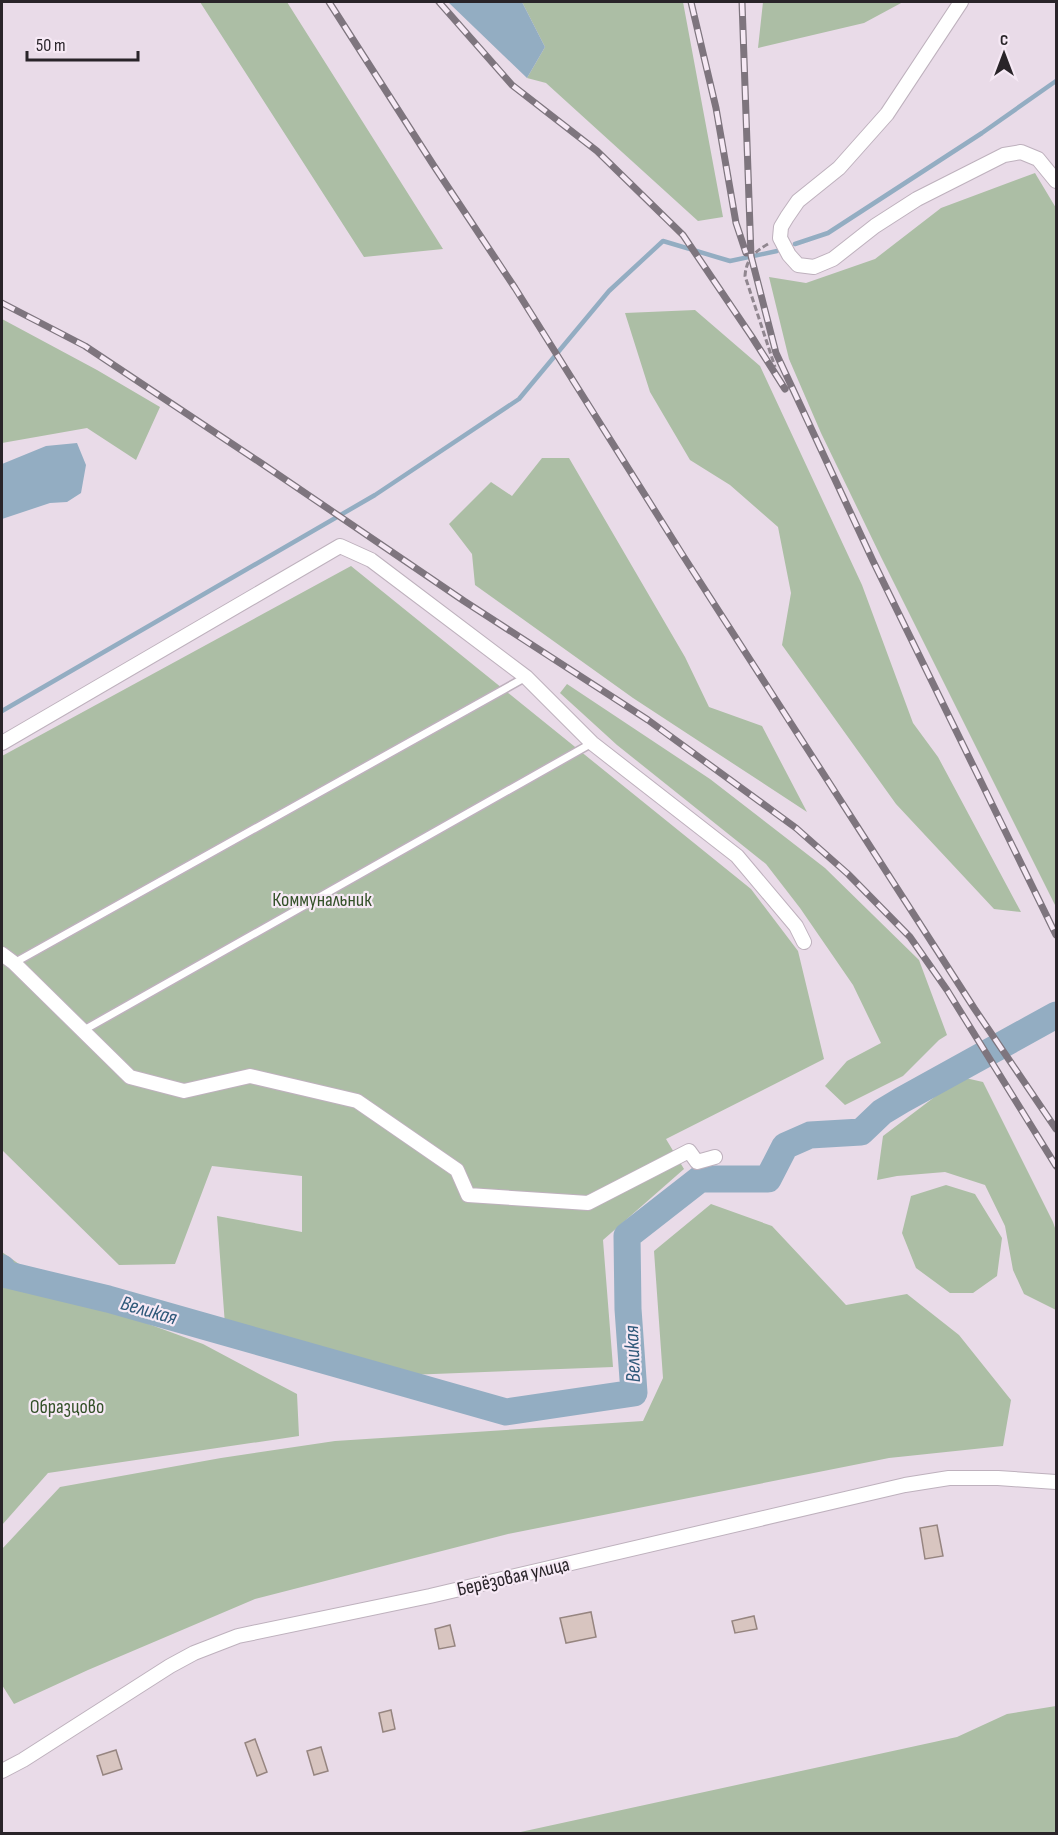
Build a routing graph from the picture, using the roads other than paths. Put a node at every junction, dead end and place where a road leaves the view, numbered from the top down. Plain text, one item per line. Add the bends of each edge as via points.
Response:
1 (961, 2) edge
2 (1056, 181) edge
3 (526, 677) junction
4 (2, 743) edge
5 (592, 743) junction
6 (804, 942) dead end
7 (2, 954) edge
8 (14, 963) junction
9 (84, 1030) junction
10 (715, 1157) dead end
11 (1056, 1482) edge
12 (2, 1772) edge

1 - 2 street via 887,114 839,168 798,201 781,227 780,238 789,255 798,265 814,267 833,259 917,199 1004,155 1021,152 1038,159
3 - 4 street via 371,560 340,546
3 - 5 street
3 - 8 lane
5 - 6 street via 737,856 796,926
5 - 9 lane
7 - 8 street
8 - 9 street
9 - 10 street via 130,1077 152,1083 184,1091 250,1076 357,1101 457,1170 468,1194 588,1203 689,1151 697,1162
11 - 12 street, Берёзовая улица via 988,1478 906,1485 430,1596 238,1636 170,1666

